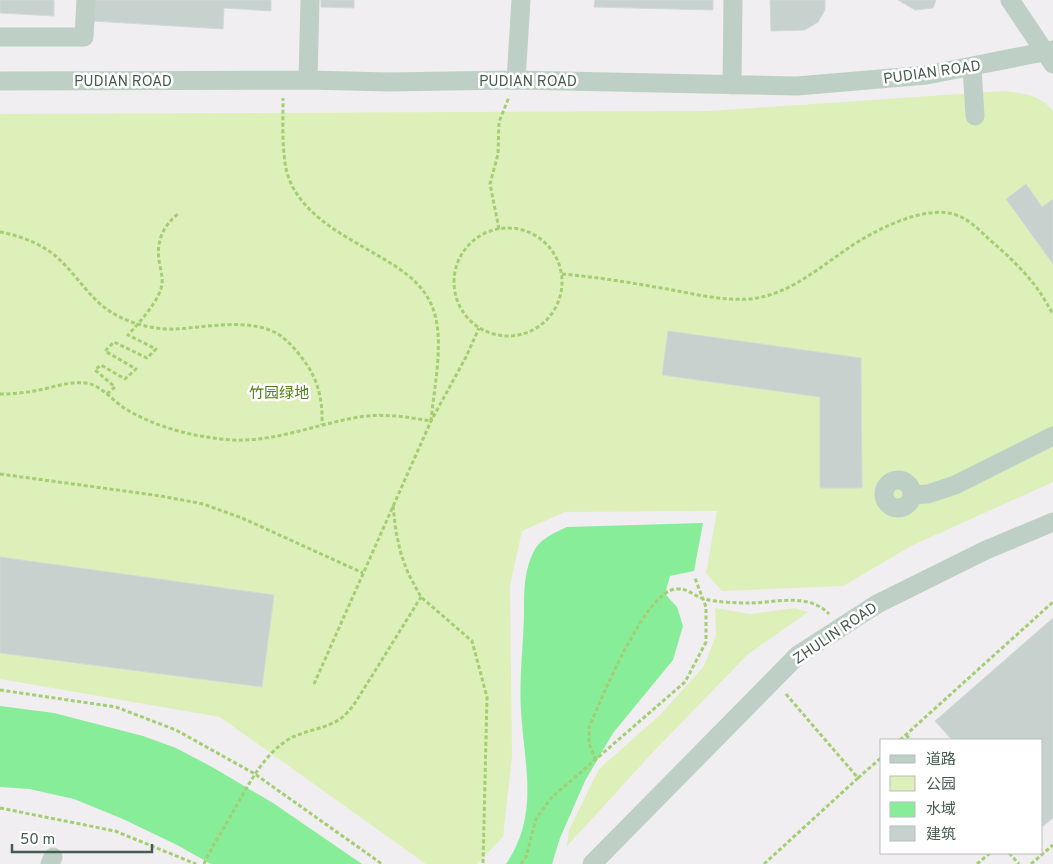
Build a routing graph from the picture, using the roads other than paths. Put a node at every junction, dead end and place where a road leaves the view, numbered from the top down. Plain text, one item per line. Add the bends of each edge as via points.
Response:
1 (86, 0) edge
2 (310, 0) edge
3 (521, 0) edge
4 (732, 0) edge
5 (1010, 0) edge
6 (0, 37) edge
7 (1050, 56) edge
8 (972, 67) junction
9 (308, 80) junction
10 (516, 80) junction
11 (0, 81) edge
12 (732, 85) junction
13 (975, 116) dead end
14 (1053, 436) edge
15 (912, 495) dead end
16 (1053, 522) edge
17 (593, 863) edge

1 - 6 street via 84,37
2 - 9 street
3 - 10 street
4 - 12 street
5 - 7 street
7 - 8 street, PUDIAN ROAD
8 - 12 street, PUDIAN ROAD via 927,75 797,86
8 - 13 street
9 - 10 street, PUDIAN ROAD
9 - 11 street, PUDIAN ROAD
10 - 12 street, PUDIAN ROAD
14 - 15 street via 955,485 928,494
16 - 17 street, ZHULIN ROAD via 986,550 877,604 798,655

